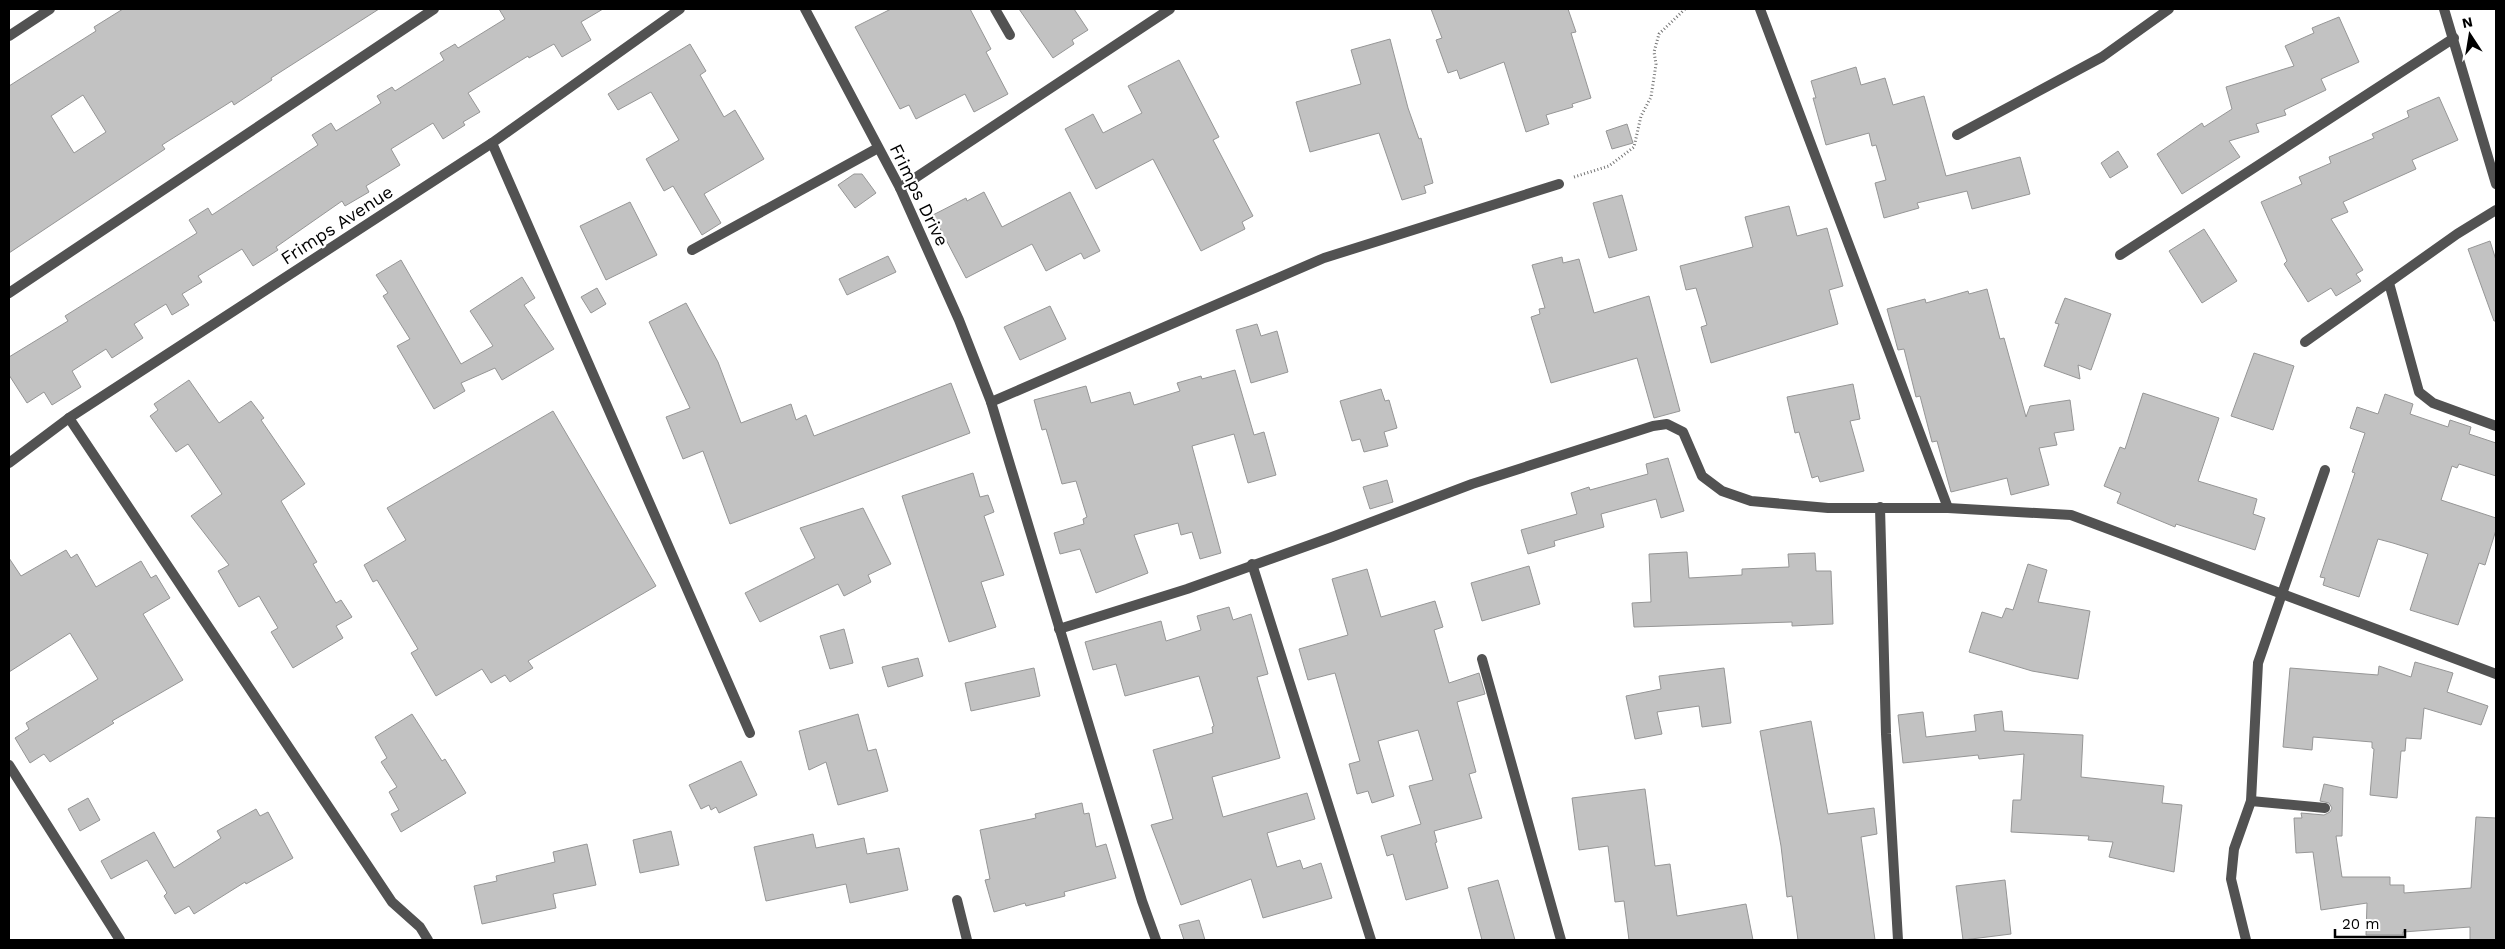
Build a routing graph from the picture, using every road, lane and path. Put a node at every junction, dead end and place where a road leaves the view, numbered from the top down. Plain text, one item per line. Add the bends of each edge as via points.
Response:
1 (50, 9) edge
2 (434, 9) edge
3 (680, 9) edge
4 (805, 9) edge
5 (995, 9) edge
6 (1170, 9) edge
7 (1686, 9) edge
8 (1760, 9) edge
9 (2170, 9) edge
10 (2444, 9) edge
11 (1010, 35) dead end
12 (9, 36) edge
13 (2454, 38) junction
14 (1957, 135) dead end
15 (492, 144) junction
16 (878, 148) junction
17 (1558, 184) joint
18 (2496, 184) edge
19 (900, 188) junction
20 (2496, 210) edge
21 (692, 250) dead end
22 (2120, 256) dead end
23 (2389, 283) junction
24 (9, 292) edge
25 (2305, 342) dead end
26 (991, 402) junction
27 (69, 418) junction
28 (2496, 426) edge
29 (9, 464) edge
30 (2325, 470) dead end
31 (1880, 507) junction
32 (1948, 508) junction
33 (1252, 564) junction
34 (2281, 594) junction
35 (1059, 630) junction
36 (1482, 659) dead end
37 (2496, 672) edge
38 (750, 733) dead end
39 (9, 765) edge
40 (2251, 801) junction
41 (2325, 808) dead end
42 (957, 900) dead end
43 (120, 940) edge
44 (428, 940) edge
45 (967, 940) edge
46 (1156, 940) edge
47 (1371, 940) edge
48 (1562, 940) edge
49 (1898, 940) edge
50 (2246, 940) edge

1 - 12 street
2 - 24 street
3 - 15 street, Frimps Avenue
4 - 16 street, Frimps Drive
5 - 11 street
6 - 19 street
7 - 17 path via 1659,34 1654,52 1656,64 1651,97 1641,116 1634,147 1609,166
8 - 32 street
9 - 14 street via 2102,56
10 - 13 street
13 - 18 street
13 - 22 street
15 - 27 street, Frimps Avenue
15 - 38 street
16 - 19 street, Frimps Drive
16 - 21 street
17 - 26 street via 1324,258
19 - 26 street, Frimps Drive via 959,320
20 - 23 street
23 - 25 street
23 - 28 street via 2419,392 2433,403
26 - 35 street, Frimps Drive
27 - 29 street, Frimps Avenue
27 - 44 street via 392,902 420,927
30 - 34 street
31 - 32 street
31 - 33 street via 1828,508 1752,501 1722,491 1702,476 1683,432 1660,424 1472,484
31 - 49 street via 1886,734
32 - 34 street via 2071,516
33 - 35 street via 1187,589
33 - 47 street
34 - 37 street
34 - 40 street via 2258,663
35 - 46 street, Frimps Drive
36 - 48 street
39 - 43 street
40 - 41 street
40 - 50 street via 2234,849 2231,878
42 - 45 street

